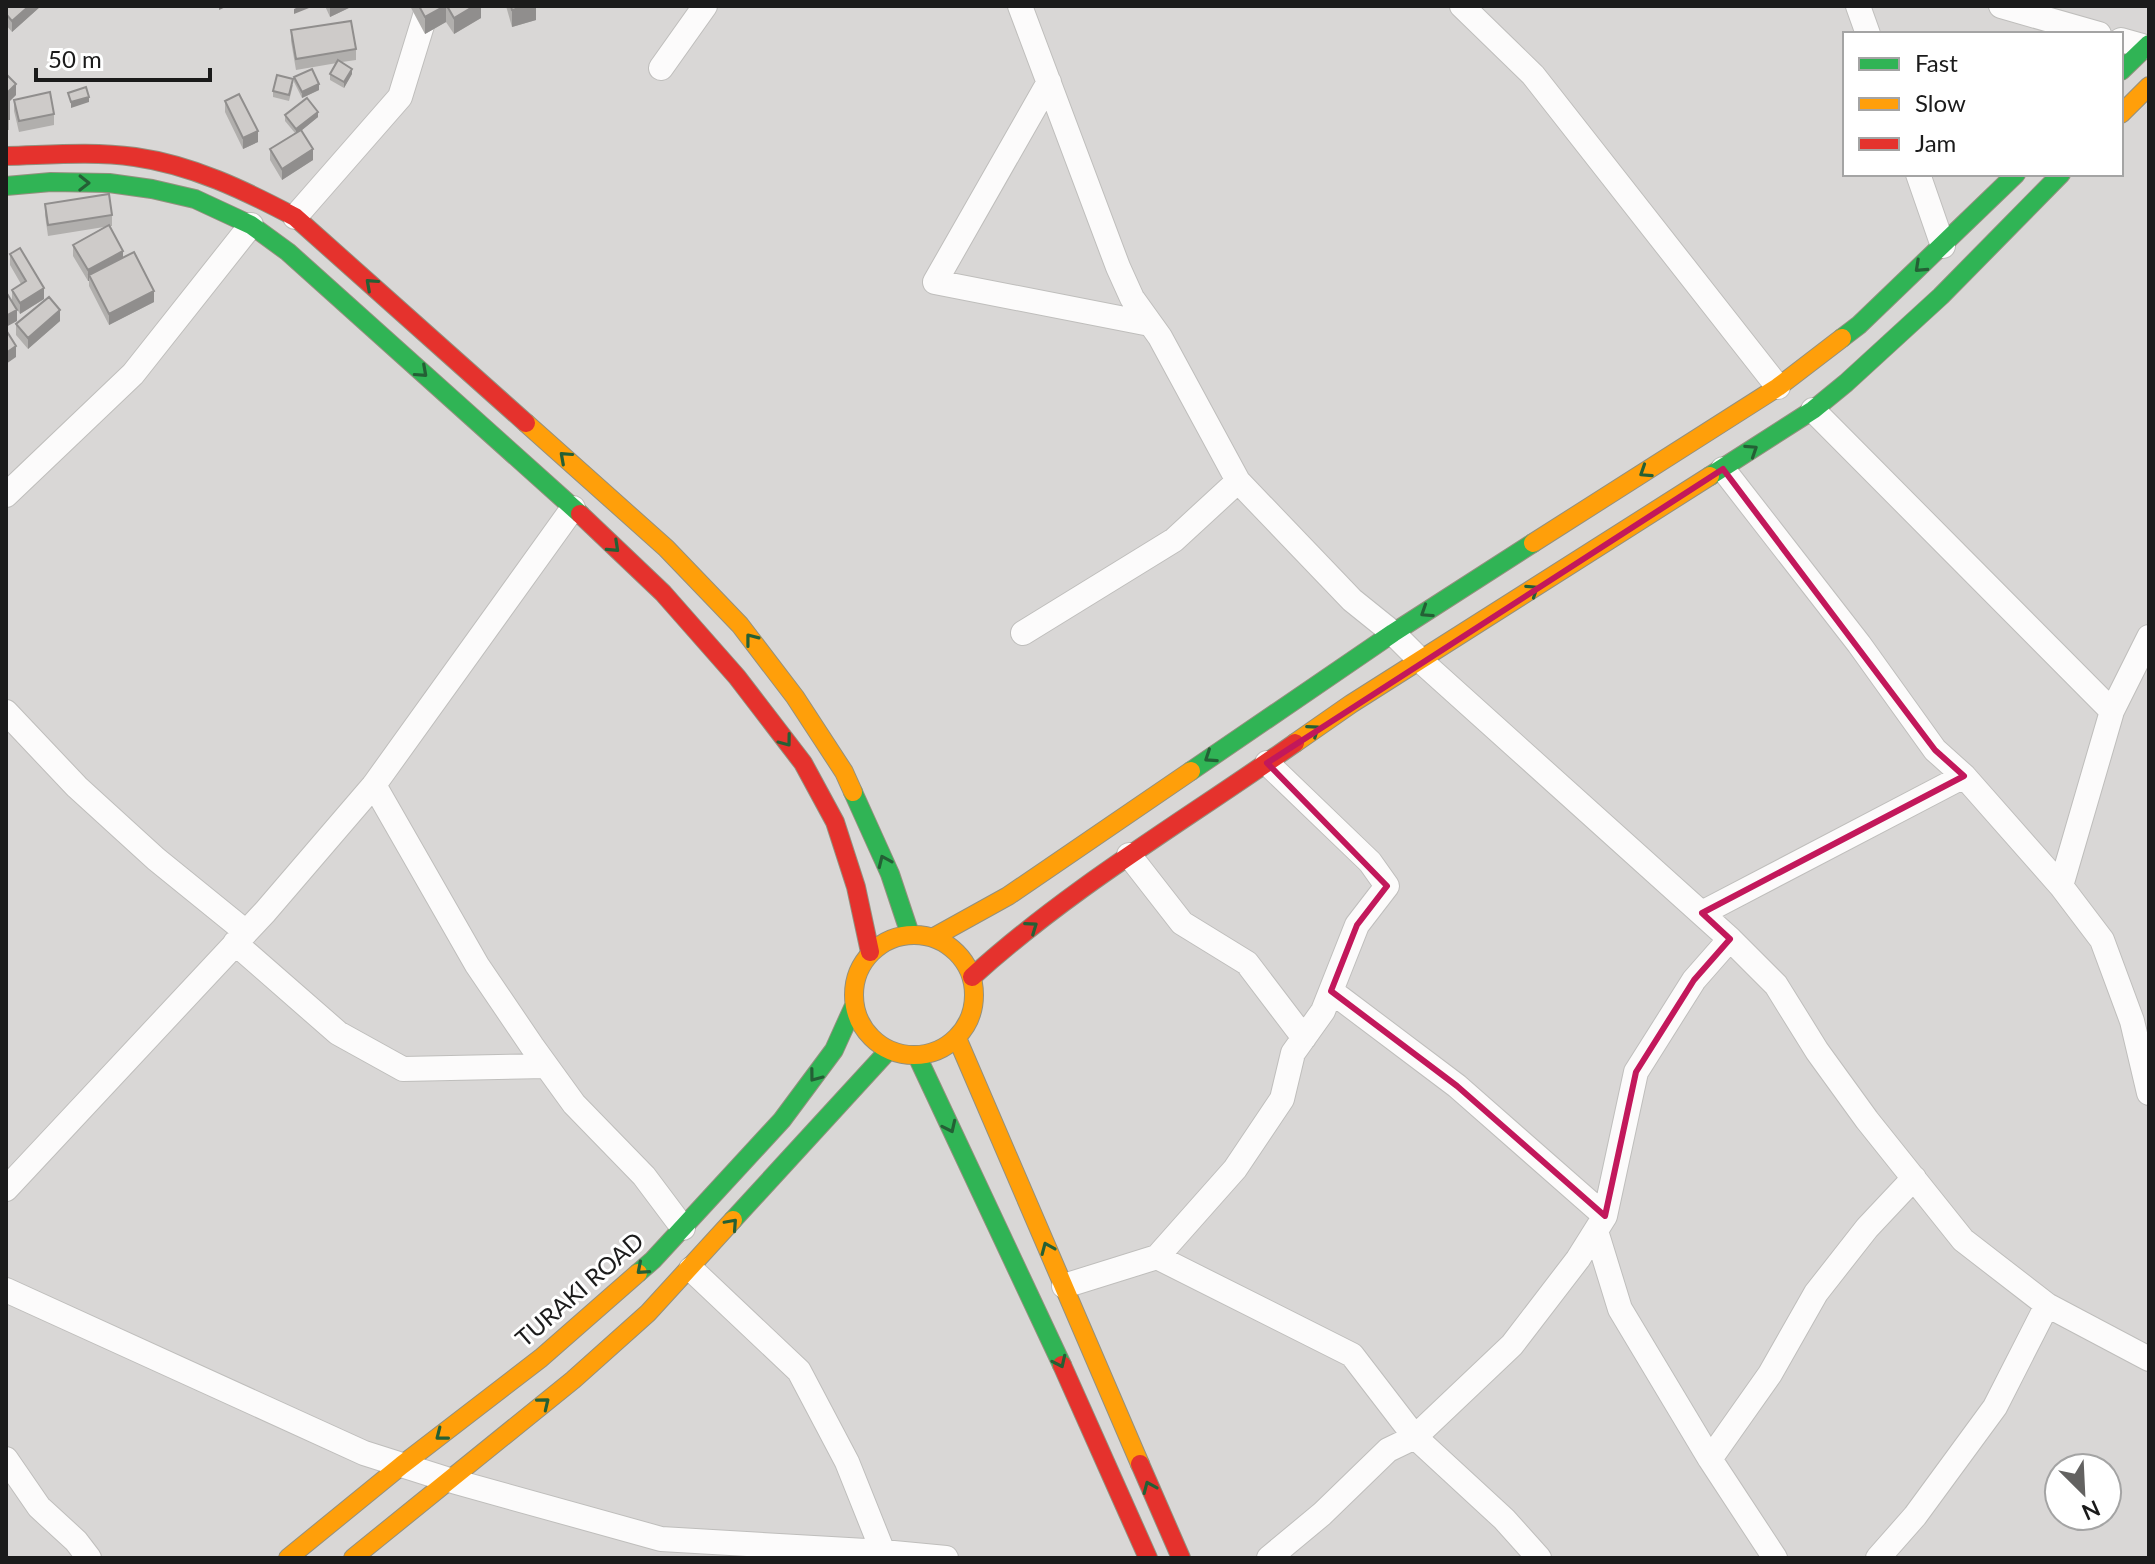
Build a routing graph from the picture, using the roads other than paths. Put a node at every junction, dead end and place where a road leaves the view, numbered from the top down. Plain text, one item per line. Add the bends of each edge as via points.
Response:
1 (428, 6) edge
2 (705, 6) edge
3 (1020, 6) edge
4 (1462, 6) edge
5 (1858, 6) edge
6 (2001, 6) edge
7 (1867, 32) edge
8 (2092, 32) edge
9 (2123, 40) edge
10 (2147, 46) edge
11 (661, 68) dead end
12 (2123, 69) edge
13 (1049, 82) junction
14 (2149, 86) edge
15 (2123, 112) edge
16 (6, 156) edge
17 (1919, 176) edge
18 (2014, 176) edge
19 (2059, 176) edge
20 (6, 186) edge
21 (295, 217) junction
22 (251, 225) junction
23 (1943, 246) junction
24 (1150, 324) junction
25 (1778, 387) junction
26 (1813, 410) junction
27 (1723, 469) junction
28 (1238, 481) junction
29 (6, 495) edge
30 (573, 508) junction
31 (1023, 633) dead end
32 (1393, 633) junction
33 (2149, 637) edge
34 (1421, 661) junction
35 (2112, 711) junction
36 (7, 714) edge
37 (1267, 763) junction
38 (1964, 776) junction
39 (374, 785) junction
40 (1129, 855) junction
41 (2061, 886) junction
42 (1702, 913) junction
43 (910, 934) junction
44 (934, 937) junction
45 (241, 938) junction
46 (1730, 939) junction
47 (870, 952) junction
48 (972, 977) junction
49 (1331, 991) junction
50 (853, 1008) junction
51 (957, 1038) junction
52 (1304, 1038) junction
53 (888, 1051) junction
54 (917, 1056) junction
55 (546, 1066) junction
56 (2149, 1093) edge
57 (1914, 1178) junction
58 (6, 1189) edge
59 (1600, 1223) junction
60 (683, 1228) junction
61 (1157, 1257) junction
62 (691, 1269) junction
63 (1064, 1286) junction
64 (6, 1290) edge
65 (2047, 1305) junction
66 (2149, 1359) edge
67 (1415, 1437) junction
68 (6, 1459) edge
69 (1710, 1459) junction
70 (402, 1465) junction
71 (449, 1480) junction
72 (883, 1552) junction
73 (89, 1558) edge
74 (288, 1558) edge
75 (353, 1558) edge
76 (946, 1558) edge
77 (1148, 1558) edge
78 (1181, 1558) edge
79 (1269, 1558) edge
80 (1539, 1558) edge
81 (1775, 1558) edge
82 (1878, 1558) edge

1 - 21 street via 400,97
2 - 11 street
3 - 13 street
4 - 25 street via 1533,75
5 - 7 street
6 - 8 street
9 - 10 street
10 - 12 main road
13 - 24 street via 1118,267
13 - 24 street via 935,282
14 - 15 main road
16 - 21 main road via 134,156 190,169
17 - 23 street
18 - 23 main road
19 - 26 main road via 1887,348
20 -> 22 main road via 109,183 152,189 195,199
43 -> 21 main road via 890,874 844,772 740,625 666,548
22 - 29 street via 133,374
22 -> 30 main road via 288,252
23 -> 25 main road via 1859,325
24 - 28 street
25 -> 32 main road
27 -> 26 main road
26 - 35 street
34 -> 27 main road
27 - 38 street via 1935,750
28 - 31 street via 1174,540
28 - 32 street via 1352,600
30 - 39 street
30 -> 47 main road via 663,593 803,763 835,822
32 - 34 street
32 -> 44 main road via 1008,896
33 - 35 street
37 -> 34 main road
34 - 42 street
35 - 41 street
36 - 45 street via 77,787
37 - 40 main road
37 - 49 street via 1370,862 1387,886 1357,925
38 - 41 street
38 - 42 street
39 - 45 street
39 - 55 street via 477,965
48 -> 40 main road via 1015,938
40 - 52 street via 1182,923 1247,963
41 - 56 street via 2102,940 2132,1021
42 - 46 street
43 - 44 main road
43 - 47 main road
44 - 48 main road via 958,952
45 - 55 street via 338,1033 403,1069
45 - 58 street
46 - 57 street via 1776,985 1817,1051
46 - 59 street via 1694,980 1636,1072
47 - 50 main road via 855,978
48 - 51 main road via 973,1009
49 - 52 street
49 - 59 street via 1457,1086
50 - 53 main road via 866,1034
50 -> 60 main road, TURAKI ROAD via 834,1050 782,1120
51 - 54 main road via 939,1051
63 -> 51 main road
52 - 61 street via 1293,1053 1274,1111 1235,1169
53 - 54 main road
62 -> 53 main road
54 -> 77 main road
55 - 60 street
57 - 65 street via 1963,1240
57 - 69 street via 1816,1293 1770,1374
59 - 67 street via 1512,1345
59 - 69 street via 1620,1309
60 -> 70 main road, TURAKI ROAD via 541,1358
61 - 63 street
61 - 67 street via 1352,1355
71 -> 62 main road via 605,1351
62 - 72 street via 799,1371 847,1462
78 -> 63 main road
64 - 70 street via 364,1453
65 - 66 street
65 - 82 street via 1995,1407
67 - 79 street via 1388,1450
67 - 80 street
68 - 73 street via 39,1507
69 - 81 street
70 - 71 street
70 - 74 main road, TURAKI ROAD
71 - 72 street via 661,1539
71 - 75 main road
72 - 76 street

